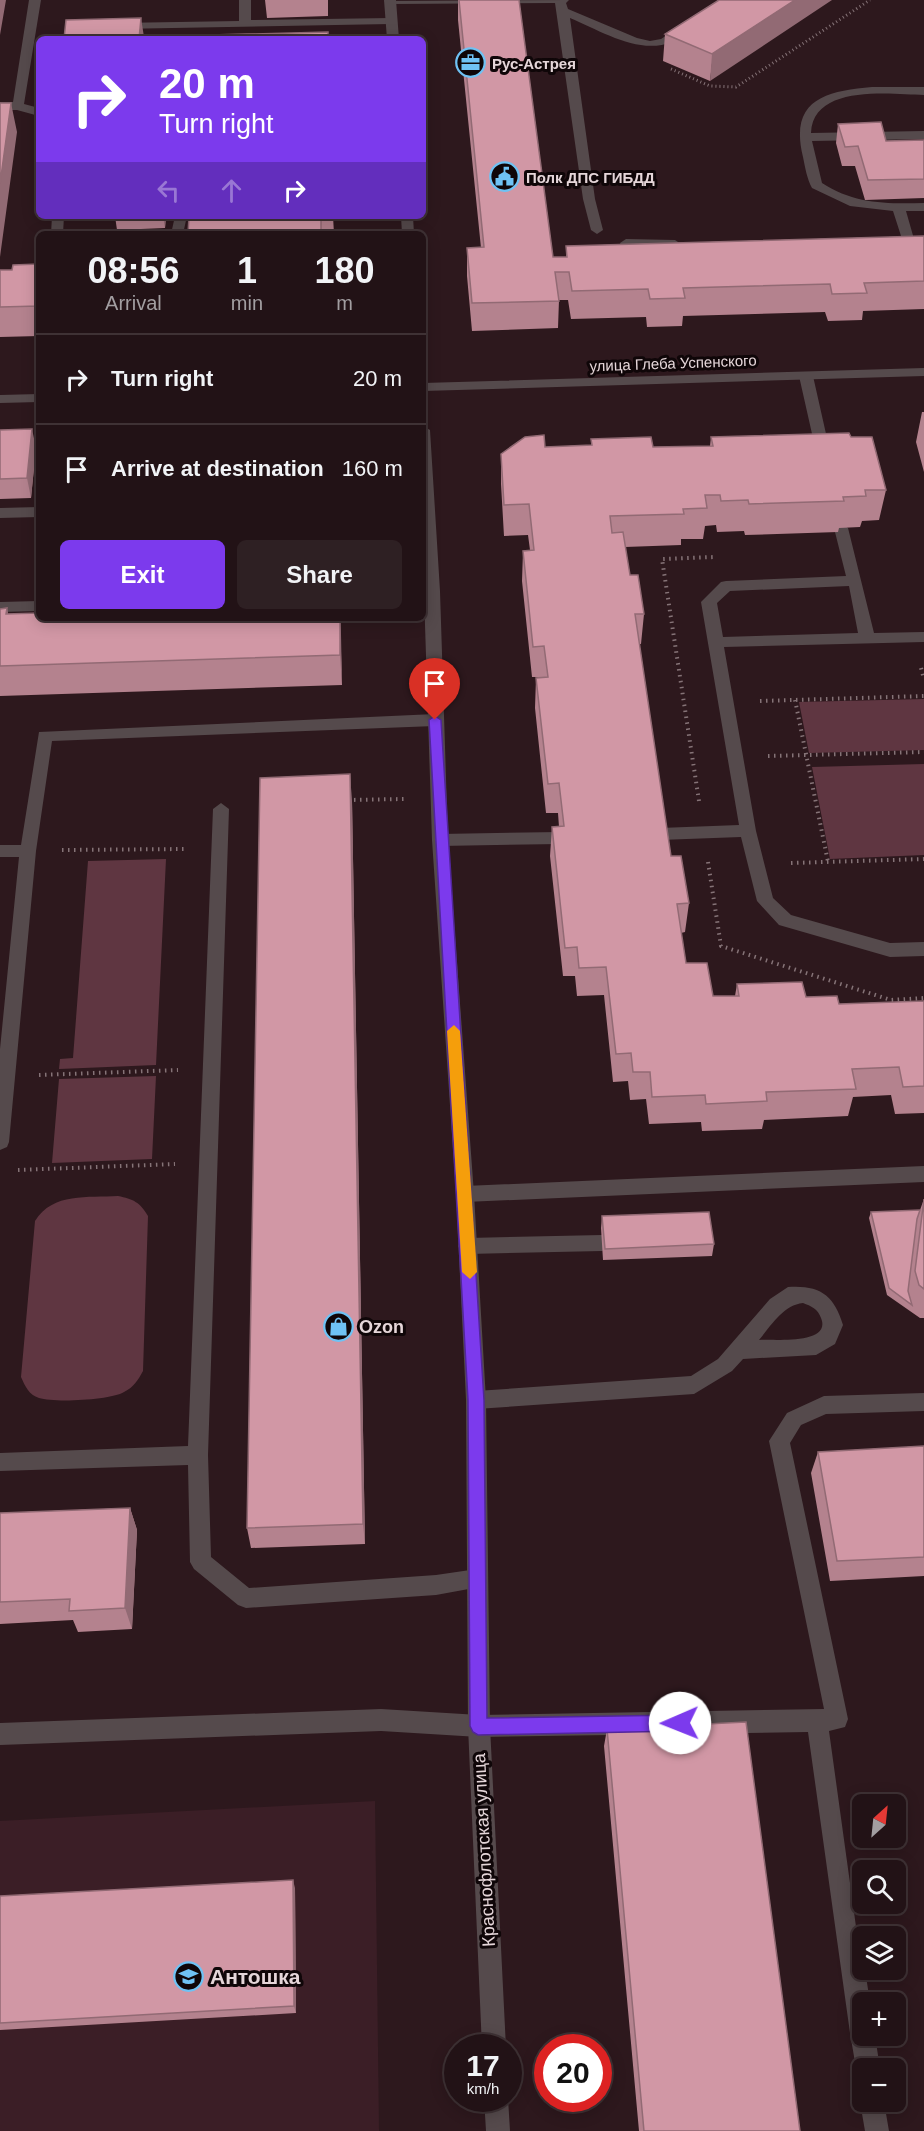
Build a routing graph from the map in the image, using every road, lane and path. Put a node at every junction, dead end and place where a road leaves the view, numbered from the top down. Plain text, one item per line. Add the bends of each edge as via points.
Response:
1 (35, 0) edge
2 (245, 0) edge
3 (390, 0) edge
4 (870, 0) edge
5 (562, 4) edge
6 (391, 21) junction
7 (244, 24) junction
8 (691, 24) edge
9 (104, 26) edge
10 (215, 36) edge
11 (393, 36) edge
12 (650, 44) junction
13 (924, 91) edge
14 (0, 106) edge
15 (18, 106) junction
16 (36, 111) edge
17 (924, 135) edge
18 (806, 136) junction
19 (898, 207) junction
20 (924, 207) edge
21 (597, 230) dead end
22 (924, 242) edge
23 (626, 243) edge
24 (694, 244) edge
25 (924, 372) edge
26 (806, 376) junction
27 (426, 387) edge
28 (36, 398) edge
29 (0, 399) edge
30 (825, 464) edge
31 (36, 512) edge
32 (0, 513) edge
33 (841, 528) edge
34 (426, 551) edge
35 (855, 582) junction
36 (427, 591) edge
37 (36, 606) edge
38 (0, 607) edge
39 (924, 636) edge
40 (867, 638) junction
41 (716, 642) junction
42 (924, 696) edge
43 (795, 700) junction
44 (727, 702) junction
45 (684, 703) dead end
46 (435, 720) junction
47 (924, 752) edge
48 (806, 756) junction
49 (736, 757) junction
50 (692, 758) dead end
51 (404, 799) dead end
52 (337, 800) edge
53 (221, 809) dead end
54 (748, 831) junction
55 (660, 834) edge
56 (560, 838) edge
57 (440, 840) junction
58 (220, 849) junction
59 (0, 851) edge
60 (28, 851) junction
61 (924, 859) edge
62 (828, 862) junction
63 (756, 864) junction
64 (709, 865) dead end
65 (924, 949) edge
66 (212, 1069) junction
67 (6, 1076) junction
68 (0, 1142) edge
69 (209, 1163) junction
70 (12, 1171) dead end
71 (924, 1174) edge
72 (465, 1194) junction
73 (602, 1243) edge
74 (468, 1246) junction
75 (738, 1350) dead end
76 (476, 1400) junction
77 (924, 1402) edge
78 (198, 1455) junction
79 (0, 1462) edge
80 (477, 1579) junction
81 (818, 1720) junction
82 (478, 1726) junction
83 (0, 1734) edge
84 (857, 1992) edge
85 (493, 2034) edge
86 (497, 2112) edge
87 (874, 2112) edge
88 (498, 2131) edge
89 (877, 2131) edge

1 - 15 street
2 - 7 street
3 - 5 street
3 - 6 street
4 - 12 path via 736,87 704,86 653,59
5 - 12 street via 634,41
5 - 21 street via 589,199
6 - 7 street
6 - 11 street
7 - 9 street
7 - 10 street
8 - 12 street via 664,42
13 - 18 street via 842,93 827,97 808,117
14 - 15 street
15 - 16 street
17 - 18 street
18 - 19 street via 816,185 832,197 859,206
19 - 20 street
19 - 22 street via 902,239
23 - 24 street
25 - 26 street, улица Глеба Успенского
26 - 27 street, улица Глеба Успенского
26 - 30 street
28 - 29 street
31 - 32 street
33 - 35 street
34 - 36 street, Краснофлотская улица
35 - 40 street
35 - 41 street via 726,586 709,602
36 - 46 street, Краснофлотская улица
37 - 38 street
39 - 40 street
40 - 41 street
41 - 44 street
42 - 43 path
43 - 44 path
43 - 48 path
44 - 45 path
44 - 49 street
46 - 57 street, Краснофлотская улица
46 - 60 street via 45,736
47 - 48 path
48 - 49 path
48 - 62 path
49 - 50 path
49 - 54 street
51 - 52 path
53 - 58 street
54 - 55 street
54 - 63 street
56 - 57 street
57 - 72 street, Краснофлотская улица
58 - 60 path
58 - 66 street
59 - 60 street
60 - 67 street
61 - 62 path
62 - 63 path
63 - 64 path
63 - 65 street via 765,901 784,920 890,950
66 - 67 path
66 - 69 street
67 - 68 street
69 - 70 path
69 - 78 street
71 - 72 street
72 - 74 street, Краснофлотская улица
73 - 74 street
74 - 76 street, Краснофлотская улица
75 - 76 street via 725,1365 694,1385
76 - 80 street, Краснофлотская улица
77 - 81 street via 824,1405 794,1419 779,1441 837,1719
78 - 79 street
78 - 80 street via 201,1562 246,1598 436,1586
80 - 82 street, Краснофлотская улица
81 - 82 street
81 - 84 street
82 - 83 street via 381,1720
82 - 85 street, Краснофлотская улица
86 - 88 street
87 - 89 street

